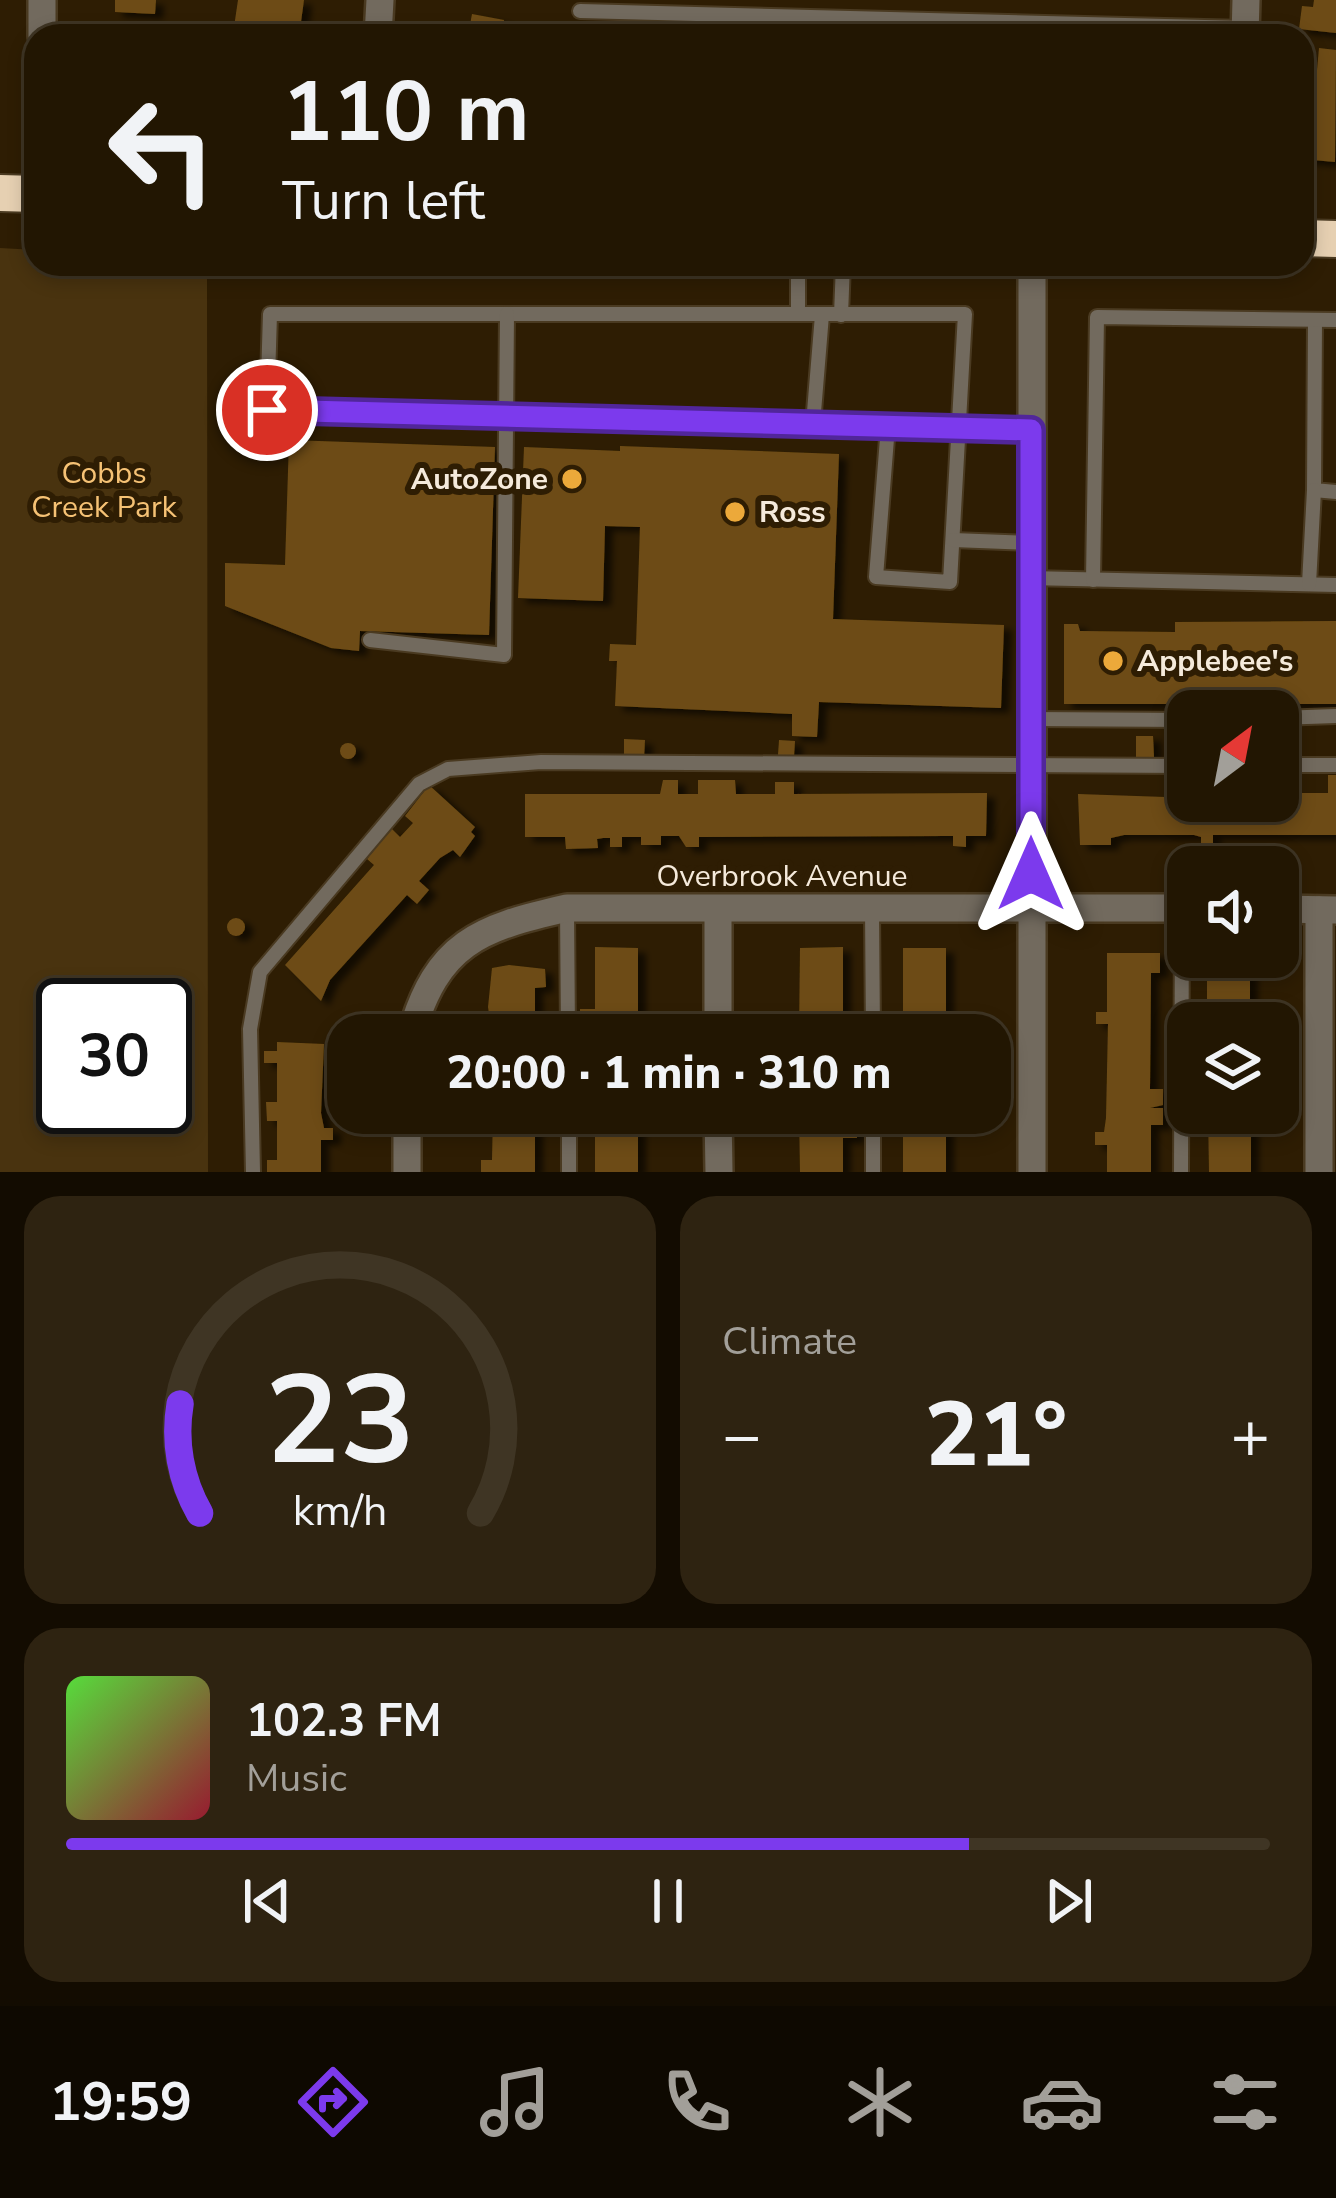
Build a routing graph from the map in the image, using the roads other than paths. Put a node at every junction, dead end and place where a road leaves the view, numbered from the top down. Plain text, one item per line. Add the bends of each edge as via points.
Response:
1 (580, 11) dead end
2 (1246, 21) edge
3 (798, 276) edge
4 (843, 276) edge
5 (1032, 276) edge
6 (507, 314) junction
7 (798, 314) junction
8 (822, 315) junction
9 (841, 315) junction
10 (1315, 320) junction
11 (1336, 320) edge
12 (509, 417) junction
13 (813, 424) junction
14 (888, 426) junction
15 (961, 428) junction
16 (1031, 430) junction
17 (1315, 490) junction
18 (1336, 492) edge
19 (952, 540) junction
20 (1031, 543) junction
21 (1029, 578) junction
22 (1093, 580) junction
23 (1309, 584) junction
24 (1336, 585) edge
25 (370, 640) dead end
26 (1336, 716) edge
27 (1299, 717) edge
28 (1030, 718) junction
29 (1167, 720) edge
30 (1299, 765) edge
31 (1336, 765) edge
32 (1031, 766) junction
33 (1167, 766) edge
34 (567, 908) junction
35 (1167, 908) edge
36 (872, 909) junction
37 (718, 910) junction
38 (1031, 910) junction
39 (1328, 910) edge
40 (1184, 978) edge
41 (419, 1014) edge
42 (568, 1014) edge
43 (718, 1014) edge
44 (873, 1014) edge
45 (407, 1134) edge
46 (569, 1134) edge
47 (718, 1134) edge
48 (873, 1134) edge
49 (253, 1172) edge
50 (407, 1172) edge
51 (569, 1172) edge
52 (719, 1172) edge
53 (873, 1172) edge
54 (1032, 1172) edge
55 (1181, 1172) edge
56 (1319, 1172) edge

1 - 2 lane
3 - 7 lane
4 - 9 lane
5 - 16 street
6 - 7 lane
6 - 12 lane
6 - 12 lane via 270,314 267,410
7 - 8 lane
8 - 9 lane
8 - 13 lane
9 - 15 lane via 965,314
10 - 11 lane
10 - 17 lane
10 - 22 lane via 1097,316
12 - 13 lane
12 - 25 lane via 504,655
13 - 14 lane
14 - 15 lane
14 - 19 lane via 876,578 950,583
15 - 16 lane
15 - 19 lane
16 - 20 street
17 - 18 lane
17 - 23 lane
19 - 20 lane
20 - 21 street
21 - 22 lane
21 - 28 street
22 - 23 lane
23 - 24 lane
26 - 27 lane
28 - 29 lane
28 - 32 street
30 - 31 lane
32 - 33 lane
32 - 38 street
32 - 49 lane via 541,762 448,769 419,784 260,973 250,1029
34 - 37 street, Overbrook Avenue
34 - 41 street, Overbrook Avenue via 501,923 451,951
34 - 42 lane
35 - 38 street, Overbrook Avenue
36 - 37 street, Overbrook Avenue
36 - 38 street, Overbrook Avenue
36 - 44 lane
37 - 43 street
38 - 54 street
39 - 56 street
40 - 55 lane
45 - 50 street
46 - 51 lane
47 - 52 street
48 - 53 lane

